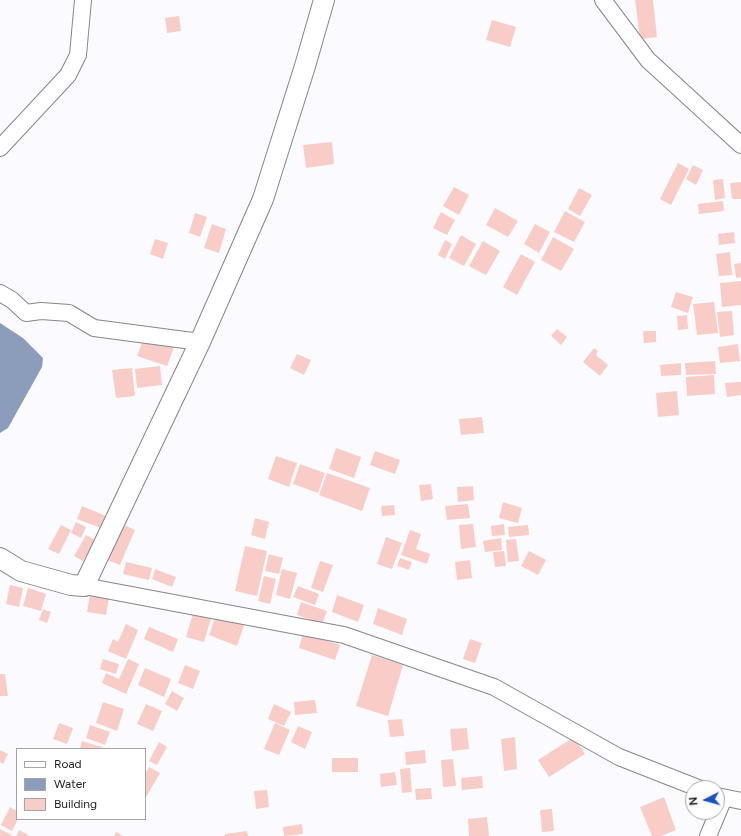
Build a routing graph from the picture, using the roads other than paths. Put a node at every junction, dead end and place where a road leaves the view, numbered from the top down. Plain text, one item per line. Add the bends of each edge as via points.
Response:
1 (83, 0) edge
2 (324, 0) edge
3 (603, 0) edge
4 (741, 145) edge
5 (0, 148) edge
6 (0, 293) edge
7 (200, 342) junction
8 (0, 558) edge
9 (84, 586) junction
10 (685, 783) edge
11 (725, 798) edge
12 (741, 801) edge
13 (713, 820) edge
14 (708, 836) edge

1 - 5 street via 78,55 68,74
2 - 7 street via 263,199
3 - 4 street via 648,60
6 - 7 street via 26,313 41,310 68,313 94,328
7 - 9 street
8 - 9 street via 21,570 71,585
9 - 10 street via 344,635 494,687 619,757
11 - 12 street
13 - 14 street

